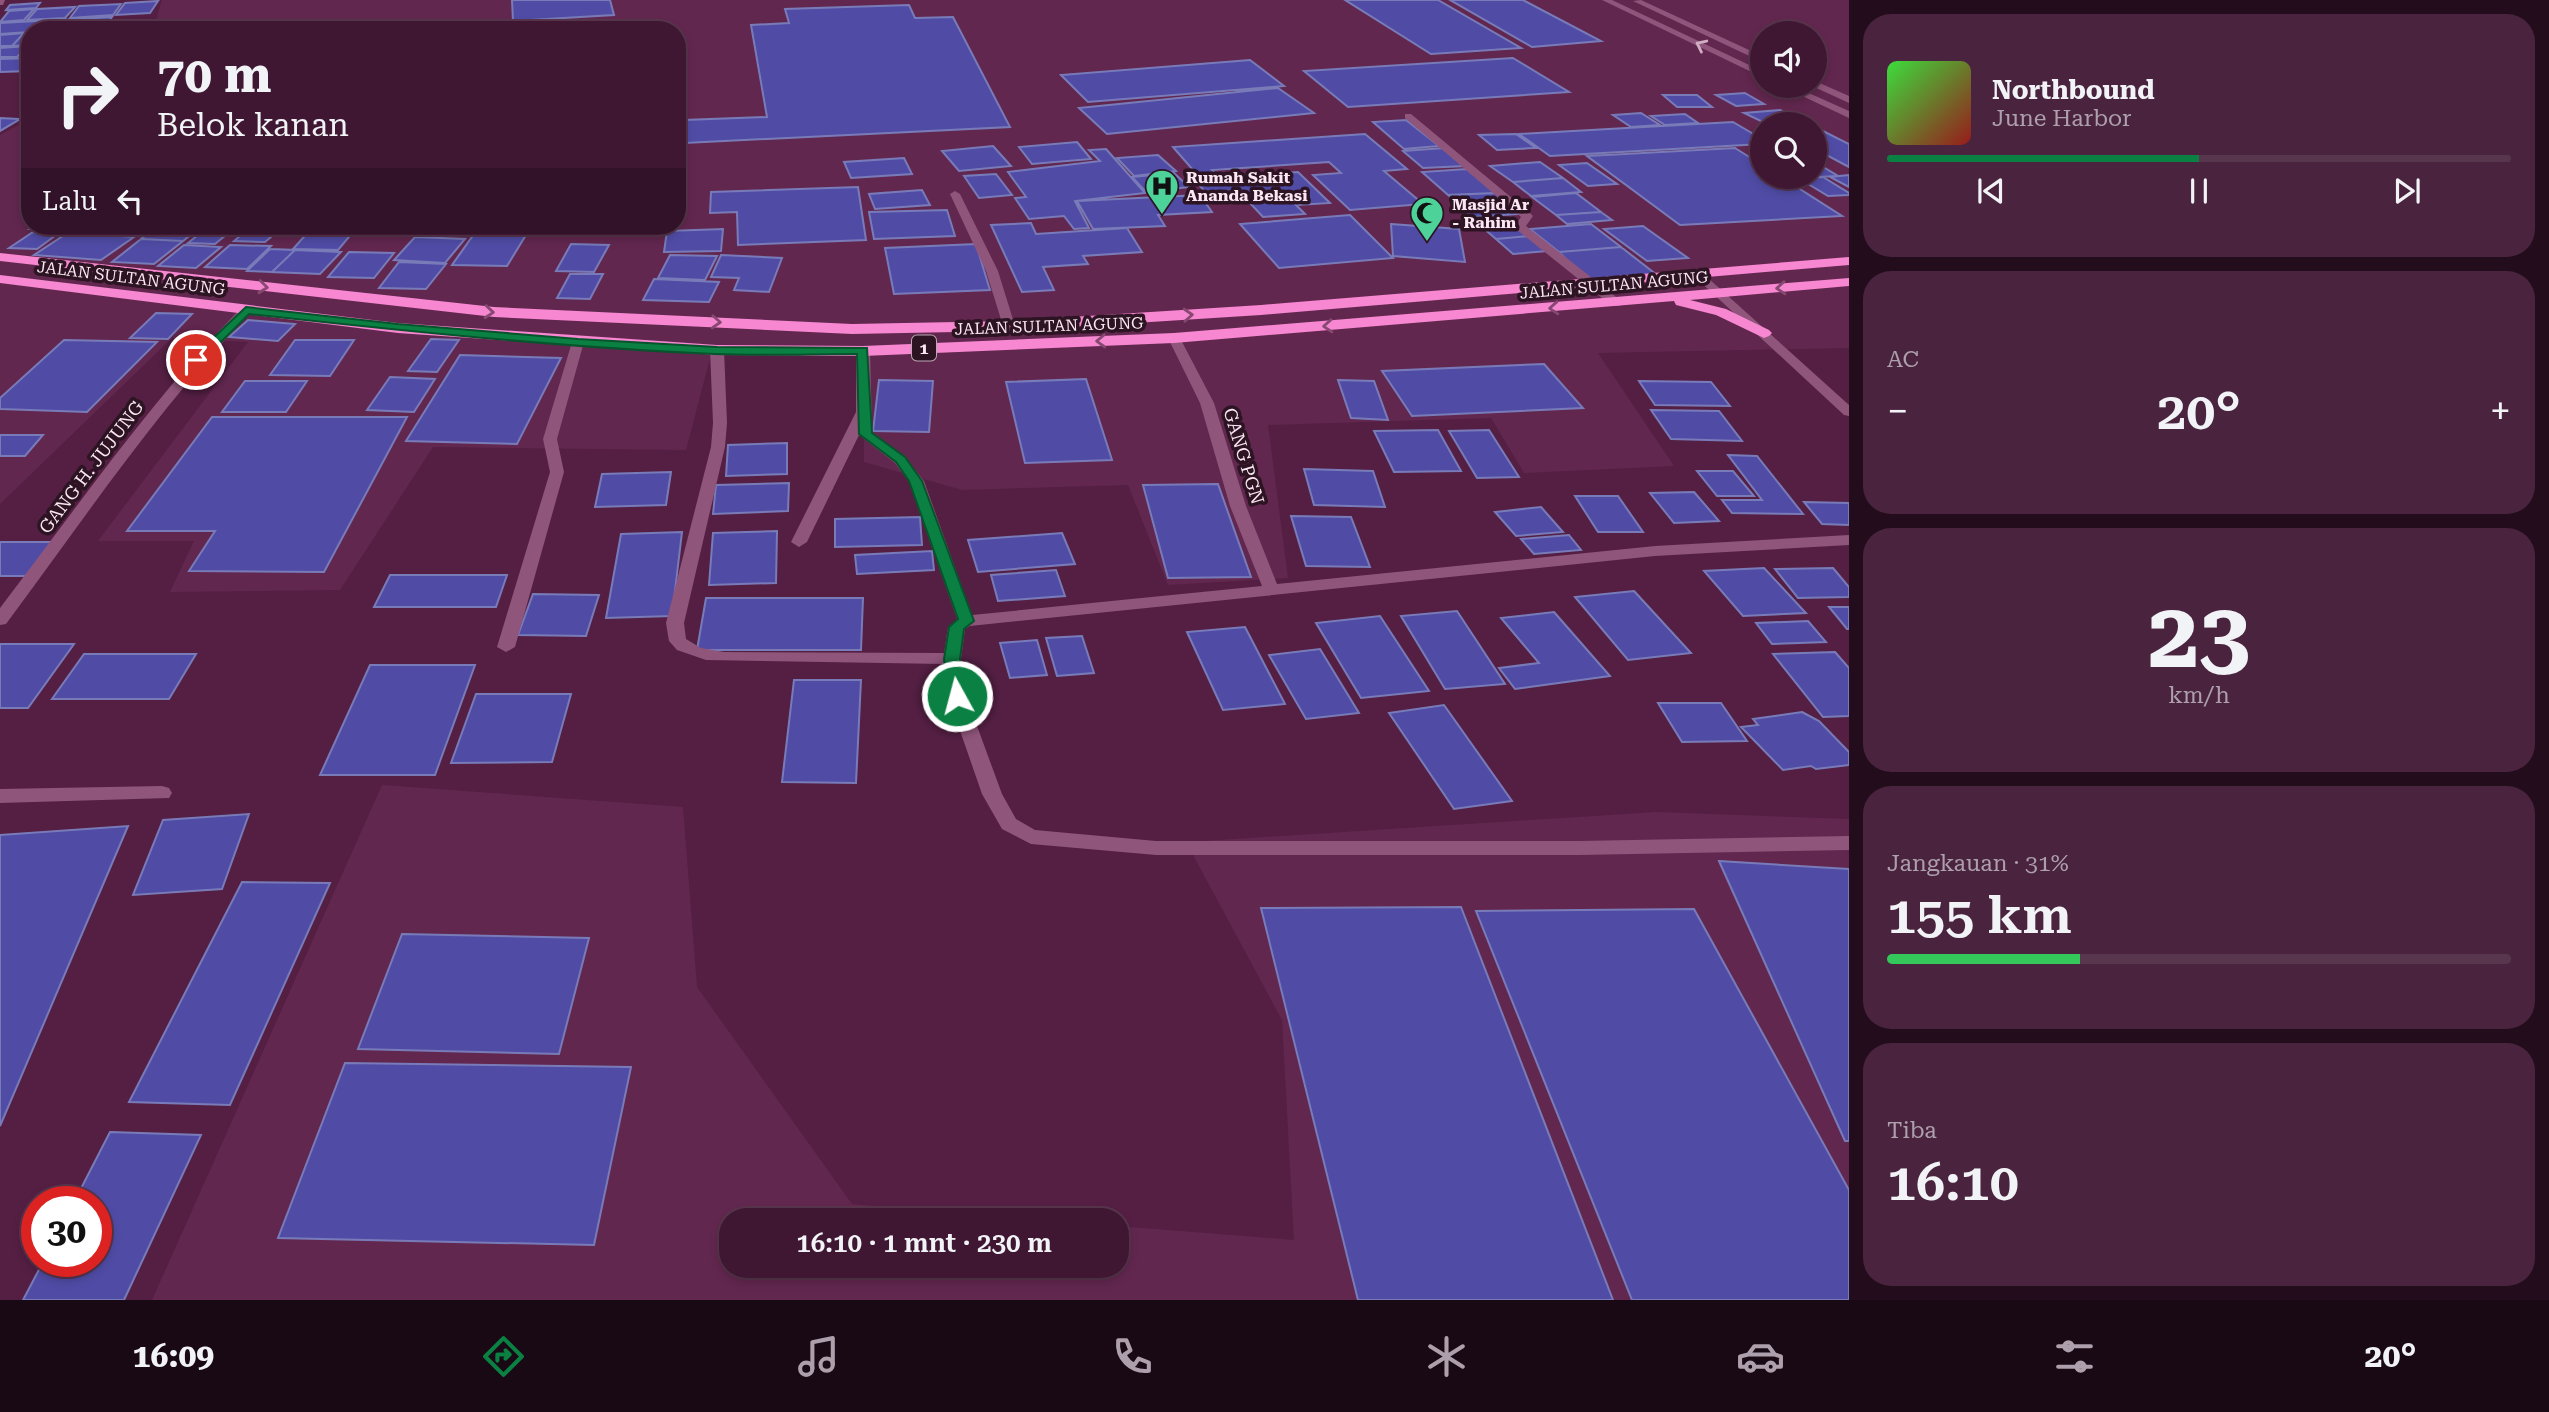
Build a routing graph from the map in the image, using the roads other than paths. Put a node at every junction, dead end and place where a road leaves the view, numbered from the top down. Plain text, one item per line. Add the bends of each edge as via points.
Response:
1 (1606, 0) edge
2 (1634, 0) edge
3 (1750, 53) edge
4 (1750, 68) edge
5 (1827, 90) edge
6 (1812, 98) edge
7 (1849, 100) edge
8 (1849, 115) edge
9 (1408, 116) dead end
10 (955, 194) dead end
11 (0, 257) edge
12 (1849, 261) edge
13 (1698, 273) junction
14 (0, 279) edge
15 (1849, 282) edge
16 (1590, 283) junction
17 (1748, 291) junction
18 (1718, 293) junction
19 (1663, 298) junction
20 (1616, 303) junction
21 (246, 310) junction
22 (1009, 326) junction
23 (1764, 332) junction
24 (1174, 338) junction
25 (578, 342) junction
26 (717, 350) junction
27 (863, 351) junction
28 (863, 412) junction
29 (1849, 412) edge
30 (1849, 540) edge
31 (799, 542) dead end
32 (1271, 589) junction
33 (0, 620) edge
34 (966, 621) junction
35 (506, 647) dead end
36 (952, 659) junction
37 (162, 793) dead end
38 (0, 796) edge
39 (1849, 843) edge

4 -> 1 street
2 - 3 street
5 - 7 street
6 - 8 street
9 - 16 street via 1528,216 1520,227
10 - 22 street via 992,271
11 -> 22 highway, JALAN SULTAN AGUNG / 1 via 494,312 852,329
12 - 13 highway, JALAN SULTAN AGUNG / 1
13 - 16 highway, JALAN SULTAN AGUNG / 1
13 - 18 street
14 - 21 highway, JALAN SULTAN AGUNG / 1
15 -> 17 highway, JALAN SULTAN AGUNG / 1
16 - 20 street
22 -> 16 highway, JALAN SULTAN AGUNG / 1
17 - 18 highway, JALAN SULTAN AGUNG / 1
17 - 23 highway via 1749,304
18 - 19 highway, JALAN SULTAN AGUNG / 1
18 - 23 street
19 - 20 highway, JALAN SULTAN AGUNG / 1
19 - 23 highway via 1721,312
20 -> 24 highway, JALAN SULTAN AGUNG / 1
21 - 25 highway, JALAN SULTAN AGUNG / 1
21 - 33 street, GANG H. JUJUNG via 175,387
23 - 29 street
24 -> 27 highway, JALAN SULTAN AGUNG / 1
24 - 32 street, GANG PGN via 1207,403 1238,506
25 - 26 highway, JALAN SULTAN AGUNG / 1
25 - 35 street via 550,439 557,472
26 - 27 highway, JALAN SULTAN AGUNG / 1
26 - 36 street via 718,447 675,623 681,646 690,652 724,657
27 - 28 street
28 - 31 street
28 - 34 street via 865,434 900,460 916,481
30 - 32 street via 1655,551
32 - 34 street
34 - 36 street via 957,627
36 - 39 street via 957,696 992,794 1009,824 1031,837 1156,848
37 - 38 street

